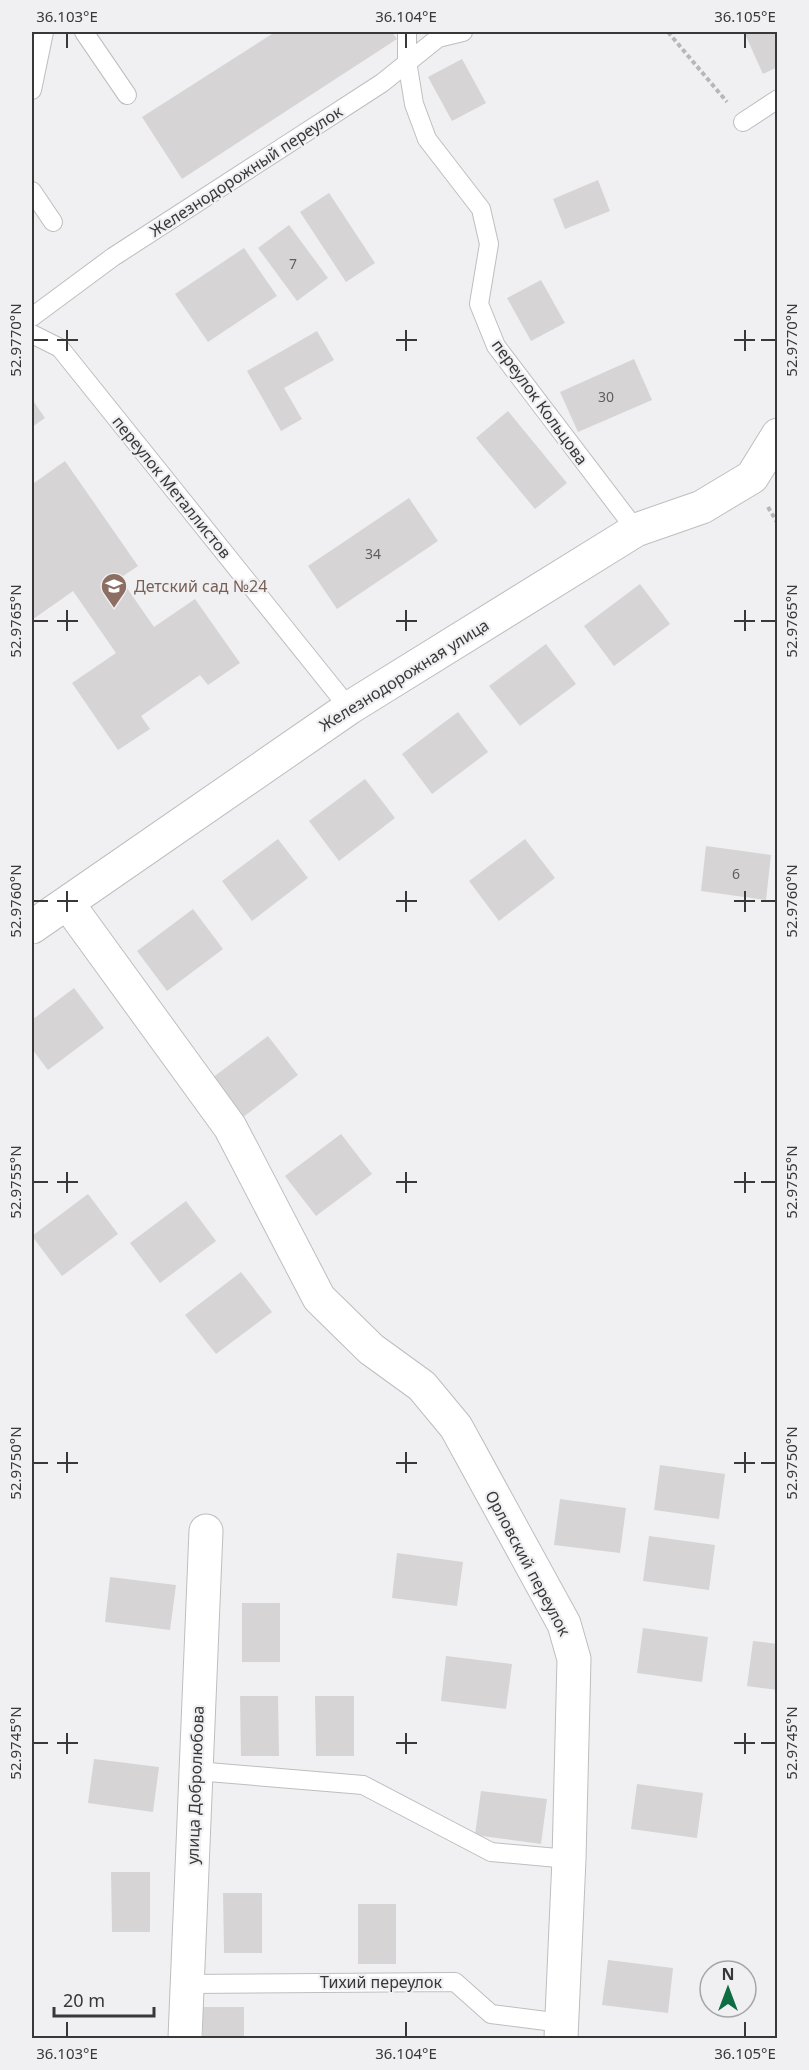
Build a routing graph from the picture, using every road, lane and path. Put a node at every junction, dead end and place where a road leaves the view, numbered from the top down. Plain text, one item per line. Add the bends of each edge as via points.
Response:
1 (44, 32) edge
2 (84, 32) edge
3 (408, 32) edge
4 (463, 32) edge
5 (668, 32) edge
6 (407, 61) junction
7 (32, 90) edge
8 (127, 95) dead end
9 (777, 99) edge
10 (743, 122) joint
11 (32, 191) edge
12 (53, 222) dead end
13 (32, 317) edge
14 (32, 334) edge
15 (777, 435) edge
16 (636, 530) junction
17 (349, 708) junction
18 (68, 904) junction
19 (32, 927) edge
20 (206, 1531) dead end
21 (196, 1772) junction
22 (569, 1859) junction
23 (187, 1984) junction
24 (561, 2031) edge
25 (185, 2038) edge

1 - 7 lane
2 - 8 lane
3 - 6 lane, переулок Кольцова
4 - 6 lane, Железнодорожный переулок via 438,38
5 - 10 path
6 - 13 lane, Железнодорожный переулок via 382,82 113,256
6 - 16 lane, переулок Кольцова via 414,104 427,139 481,209 489,244 479,304 495,346
9 - 10 lane
11 - 12 lane
14 - 17 lane, переулок Металлистов via 60,348
15 - 16 street, Железнодорожная улица via 752,477 702,507
16 - 17 street, Железнодорожная улица
17 - 18 street, Железнодорожная улица
18 - 19 street, Железнодорожная улица
18 - 22 street, Орловский переулок via 230,1126 319,1298 371,1349 422,1386 456,1427 564,1624 574,1659
20 - 21 street, улица Добролюбова
21 - 22 lane via 363,1785 491,1852
21 - 23 street, улица Добролюбова
22 - 24 street, Орловский переулок
23 - 24 lane, Тихий переулок via 454,1982 491,2014
23 - 25 street, улица Добролюбова

